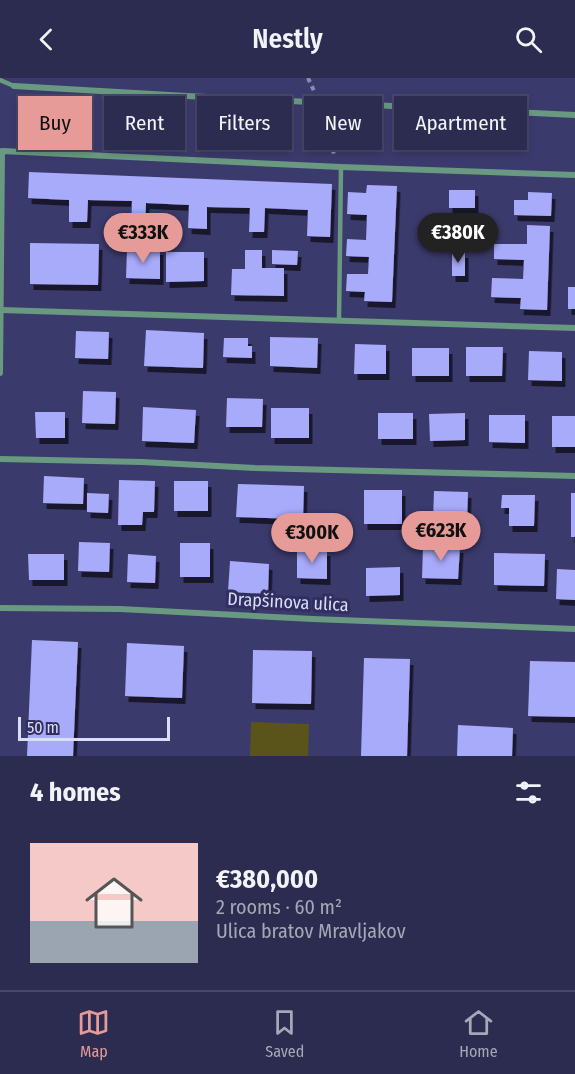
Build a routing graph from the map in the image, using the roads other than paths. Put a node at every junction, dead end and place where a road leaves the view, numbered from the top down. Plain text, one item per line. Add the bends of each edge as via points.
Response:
1 (0, 80) edge
2 (14, 86) joint
3 (575, 115) edge
4 (341, 166) junction
5 (575, 175) edge
6 (1, 310) edge
7 (339, 320) junction
8 (575, 328) edge
9 (0, 373) edge
10 (0, 459) edge
11 (575, 476) edge
12 (0, 608) edge
13 (575, 629) edge

1 - 2 lane
2 - 3 street
4 - 5 street
4 - 6 street via 2,151
4 - 7 lane
6 - 7 street
6 - 9 street
7 - 8 street
10 - 11 street
12 - 13 street, Drapšinova ulica via 120,609

